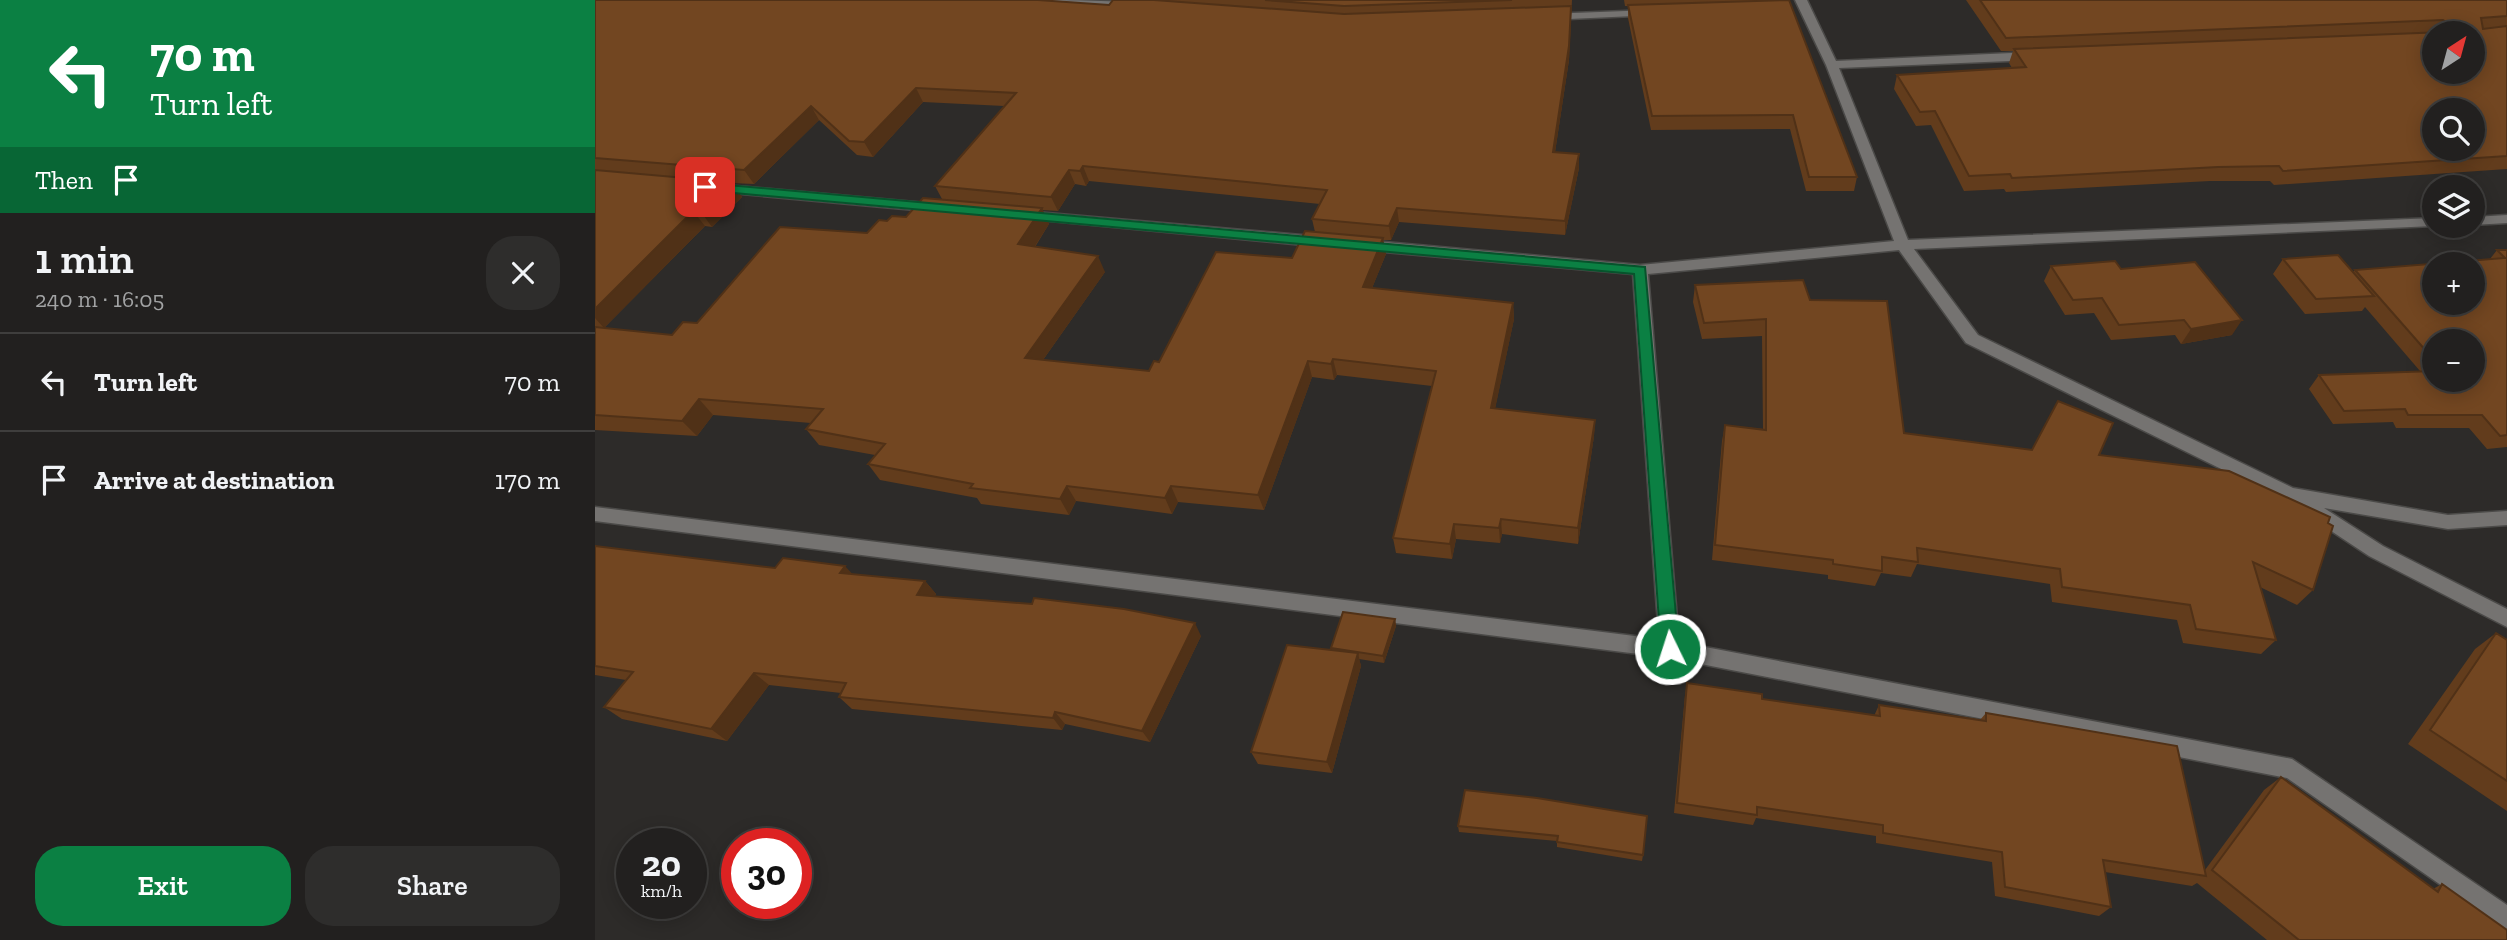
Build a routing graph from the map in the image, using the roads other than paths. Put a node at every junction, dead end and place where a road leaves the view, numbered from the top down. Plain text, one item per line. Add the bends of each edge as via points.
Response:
1 (1047, 0) edge
2 (1063, 1) edge
3 (1799, 4) edge
4 (1149, 7) edge
5 (1664, 12) edge
6 (1541, 17) edge
7 (2051, 55) edge
8 (1832, 65) junction
9 (692, 186) edge
10 (957, 209) edge
11 (1013, 214) edge
12 (2507, 219) edge
13 (2485, 220) edge
14 (2422, 223) edge
15 (1903, 245) junction
16 (1640, 270) junction
17 (2290, 495) junction
18 (595, 514) edge
19 (2507, 518) edge
20 (2507, 620) edge
21 (1670, 649) junction
22 (2507, 919) edge

1 - 2 street
2 - 4 street
3 - 8 street
5 - 6 street
7 - 8 street
8 - 15 street
9 - 10 street
11 - 16 street
12 - 13 street
14 - 15 street
15 - 16 street
15 - 17 street via 1972,339
16 - 21 street
17 - 19 street via 2448,522
17 - 20 street via 2376,551
18 - 21 street
21 - 22 street via 2292,769

